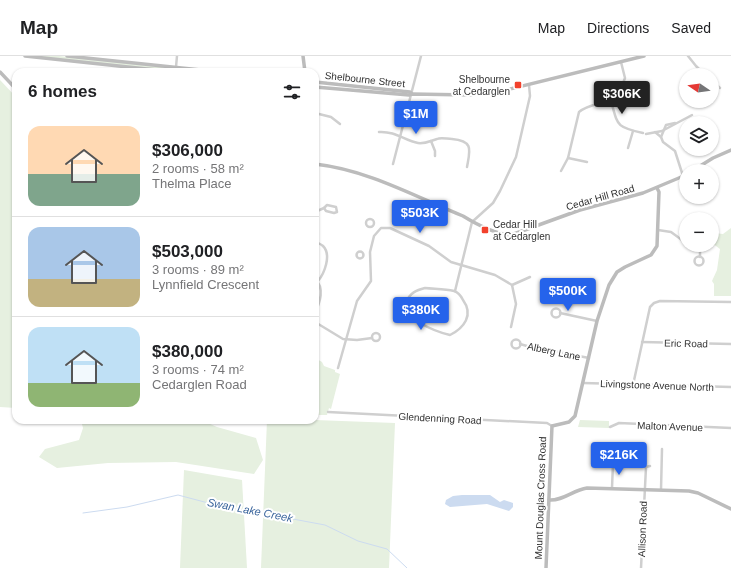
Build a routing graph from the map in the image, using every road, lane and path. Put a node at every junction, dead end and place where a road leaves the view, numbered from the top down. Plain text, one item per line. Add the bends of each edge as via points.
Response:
1 (25, 56) edge
2 (67, 56) edge
3 (177, 56) edge
4 (303, 56) edge
5 (421, 56) edge
6 (644, 56) edge
7 (688, 56) edge
8 (46, 57) edge
9 (621, 62) junction
10 (147, 68) edge
11 (153, 68) edge
12 (175, 68) edge
13 (304, 68) edge
14 (698, 68) edge
15 (0, 72) edge
16 (319, 82) edge
17 (12, 85) edge
18 (529, 85) junction
19 (319, 86) edge
20 (412, 94) junction
21 (611, 101) junction
22 (319, 114) edge
23 (692, 115) dead end
24 (340, 124) dead end
25 (633, 131) junction
26 (662, 131) junction
27 (379, 132) dead end
28 (655, 132) junction
29 (401, 136) junction
30 (661, 137) junction
31 (431, 141) junction
32 (628, 148) dead end
33 (731, 150) edge
34 (435, 156) dead end
35 (568, 158) junction
36 (587, 162) dead end
37 (393, 164) dead end
38 (680, 164) edge
39 (703, 164) edge
40 (319, 165) edge
41 (466, 167) dead end
42 (561, 171) dead end
43 (679, 179) edge
44 (657, 188) junction
45 (324, 208) junction
46 (319, 210) edge
47 (472, 222) junction
48 (373, 225) dead end
49 (378, 230) junction
50 (658, 230) junction
51 (679, 237) edge
52 (319, 243) edge
53 (700, 252) edge
54 (364, 256) dead end
55 (370, 256) junction
56 (700, 257) dead end
57 (461, 266) junction
58 (319, 276) edge
59 (530, 277) dead end
60 (319, 284) edge
61 (512, 284) junction
62 (455, 291) junction
63 (319, 298) edge
64 (731, 302) edge
65 (560, 313) dead end
66 (597, 321) junction
67 (319, 324) edge
68 (511, 327) dead end
69 (346, 338) junction
70 (372, 338) dead end
71 (642, 342) junction
72 (520, 344) dead end
73 (731, 344) edge
74 (589, 358) junction
75 (338, 368) dead end
76 (583, 383) junction
77 (633, 385) junction
78 (731, 387) edge
79 (328, 412) dead end
80 (552, 426) junction
81 (610, 427) dead end
82 (731, 428) edge
83 (662, 449) dead end
84 (605, 460) dead end
85 (622, 462) dead end
86 (613, 463) junction
87 (640, 464) dead end
88 (650, 466) dead end
89 (646, 467) junction
90 (612, 488) junction
91 (644, 490) junction
92 (661, 490) junction
93 (549, 500) junction
94 (731, 510) edge
95 (546, 568) edge
96 (641, 568) edge

1 - 8 street
2 - 11 street
3 - 12 street
4 - 13 street
5 - 20 street
6 - 9 street, Shelbourne Street
7 - 14 street
8 - 10 street
9 - 18 street, Shelbourne Street
9 - 21 street via 625,78 618,96
15 - 17 street
16 - 20 street, Shelbourne Street
18 - 20 street, Shelbourne Street via 476,95
18 - 47 street via 530,96 516,157 493,203
19 - 20 street, Shelbourne Street
20 - 29 street
21 - 25 street via 617,122 624,129
21 - 35 street via 579,112
22 - 24 street
23 - 26 street
25 - 28 street
25 - 32 street
26 - 28 street
26 - 30 street
27 - 29 street
28 - 30 street
29 - 31 street via 417,143
29 - 37 street
30 - 38 street via 663,142 675,151
31 - 34 street
31 - 41 street via 438,138 463,140 470,151
33 - 39 street
35 - 36 street
35 - 42 street
40 - 47 street, Cedar Hill Road via 346,169 388,183
43 - 44 street, Cedar Hill Road
44 - 47 street, Cedar Hill Road via 580,210 515,234 500,233
44 - 50 street, Mount Douglas Cross Road
45 - 45 street via 334,214 338,210 328,205
45 - 46 street
47 - 57 street
48 - 49 street
49 - 55 street via 374,236
49 - 57 street via 390,228 429,246
50 - 51 street via 671,232
50 - 66 street, Mount Douglas Cross Road via 658,242 654,252 614,275
52 - 58 street via 324,246 327,254 324,270
53 - 56 street
54 - 55 street
55 - 69 street via 371,280 357,301
57 - 61 street via 495,274
57 - 62 street
59 - 61 street
60 - 63 street
61 - 68 street via 516,304
62 - 62 street via 425,288 415,291 408,298 406,311 411,317 450,335 464,326 468,312 466,304
64 - 71 street via 654,303 650,307
65 - 66 street
66 - 74 street, Mount Douglas Cross Road
67 - 69 street
69 - 70 street
69 - 75 street
71 - 73 street, Eric Road
71 - 77 street
72 - 74 street, Alberg Lane
74 - 76 street, Mount Douglas Cross Road
76 - 77 street, Livingstone Avenue North
76 - 80 street, Mount Douglas Cross Road via 575,416 569,422
77 - 78 street, Livingstone Avenue North
79 - 80 street, Glendenning Road via 547,423
80 - 93 street, Mount Douglas Cross Road
81 - 82 street, Malton Avenue via 619,423
83 - 92 street
84 - 86 street
85 - 86 street
86 - 90 street
87 - 89 street
88 - 89 street
89 - 91 street, Allison Road
90 - 91 street
90 - 93 street via 583,488 560,499
91 - 92 street
91 - 96 street, Allison Road
92 - 94 street via 695,492
93 - 95 street, Mount Douglas Cross Road

